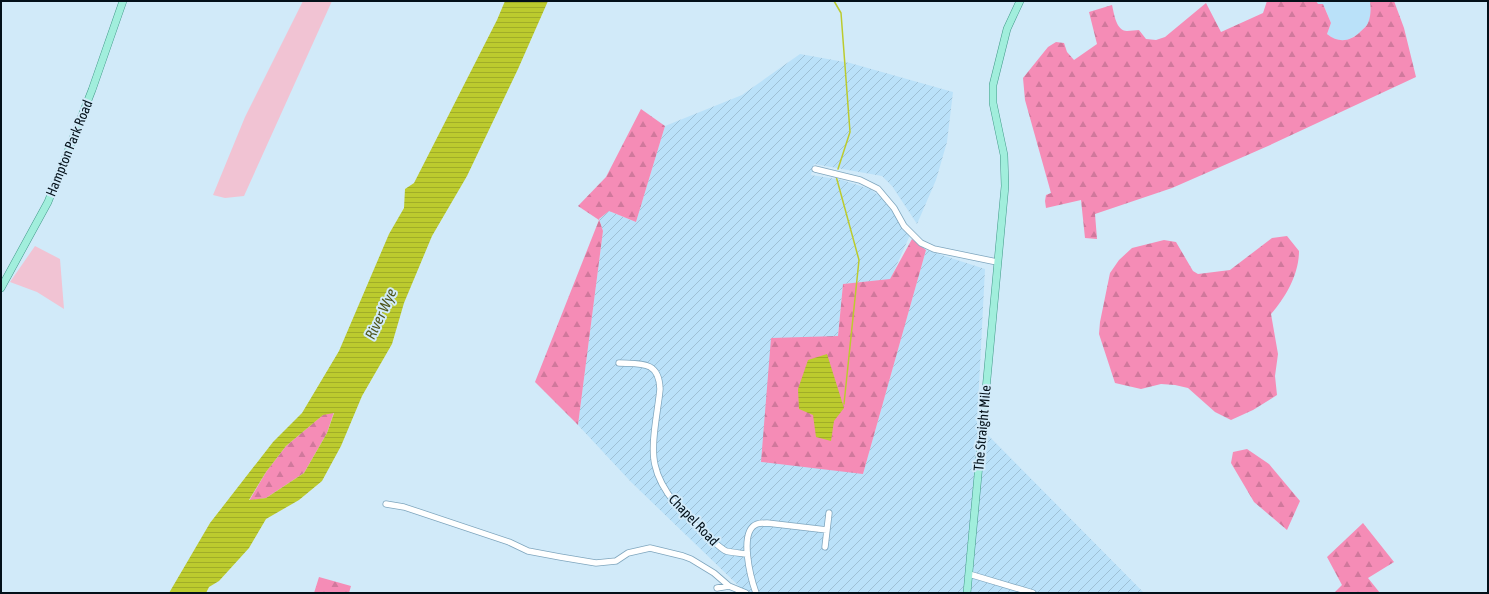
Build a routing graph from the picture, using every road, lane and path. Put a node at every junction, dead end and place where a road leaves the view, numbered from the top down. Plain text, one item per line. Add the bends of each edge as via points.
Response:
1 (123, 1) edge
2 (1020, 1) edge
3 (815, 169) dead end
4 (997, 262) junction
5 (1, 288) edge
6 (619, 363) dead end
7 (386, 504) dead end
8 (829, 513) dead end
9 (827, 530) junction
10 (825, 547) dead end
11 (747, 554) junction
12 (969, 574) junction
13 (728, 586) junction
14 (717, 588) dead end
15 (746, 593) edge
16 (756, 593) edge
17 (967, 593) edge
18 (1033, 593) edge

1 - 5 main road, Hampton Park Road via 92,90 50,197
2 - 4 main road, The Straight Mile via 1007,30 993,85 993,103 1005,176
3 - 4 street via 860,180 878,189 904,226 921,243 934,249
4 - 12 main road, The Straight Mile
6 - 11 street, Chapel Road via 649,366 660,379 654,458 664,488 688,517 720,547 727,551
7 - 13 street via 404,506 503,539 528,551 596,563 616,561 628,553 650,548 691,559 714,573
8 - 9 street
9 - 10 street
9 - 11 street via 757,524 749,532
11 - 16 street via 748,568
12 - 17 main road, The Straight Mile
12 - 18 street
13 - 14 street
13 - 15 street

